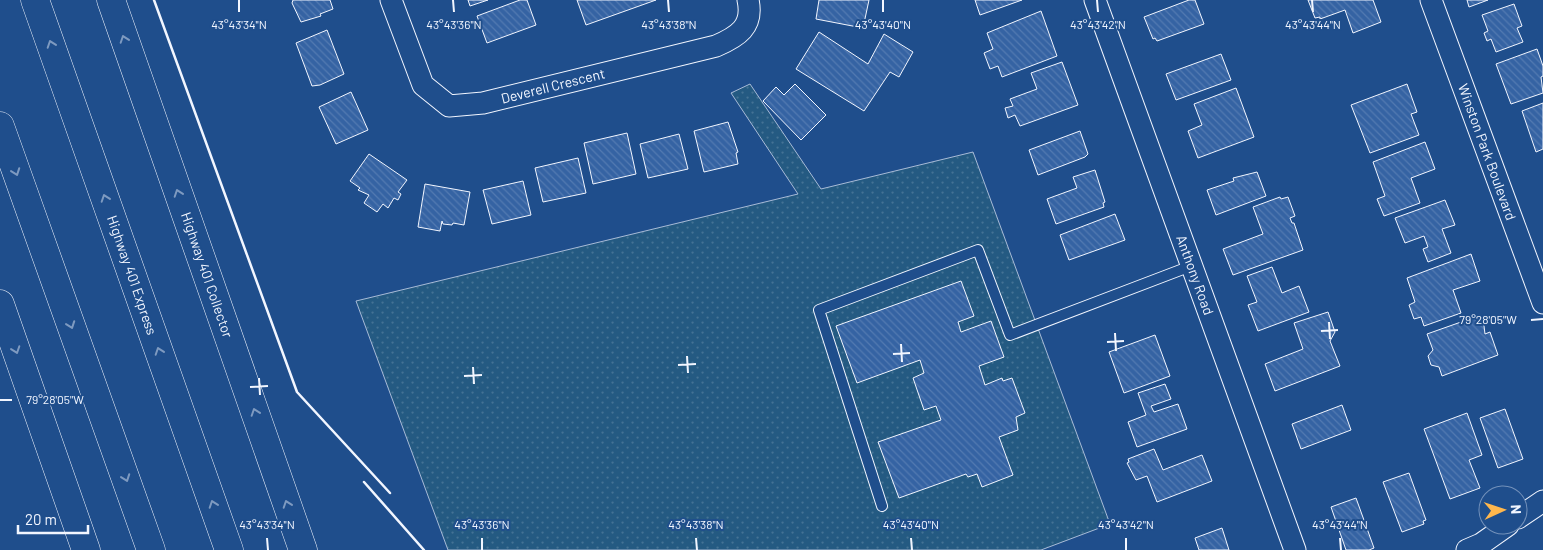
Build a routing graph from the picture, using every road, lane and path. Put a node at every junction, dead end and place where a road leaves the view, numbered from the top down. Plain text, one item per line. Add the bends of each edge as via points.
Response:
1 (35, 0) edge
2 (111, 0) edge
3 (391, 0) edge
4 (748, 0) edge
5 (1095, 0) edge
6 (1432, 0) edge
7 (0, 126) edge
8 (1191, 266) junction
9 (1543, 303) edge
10 (0, 304) edge
11 (1543, 501) edge
12 (882, 506) dead end
13 (1528, 511) edge
14 (1494, 535) edge
15 (86, 550) edge
16 (151, 550) edge
17 (229, 550) edge
18 (303, 550) edge
19 (1295, 550) edge
20 (1467, 550) edge

17 -> 1 highway, Highway 401 Express
18 -> 2 highway, Highway 401 Collector
3 - 4 street, Deverell Crescent via 423,85 449,106 483,103 716,46 737,37 748,20
5 - 8 street, Anthony Road
6 - 9 street, Winston Park Boulevard
7 -> 16 highway
8 - 12 lane via 1010,335 978,250 819,310
8 - 19 street, Anthony Road
10 -> 15 highway
11 - 13 street
14 - 20 street

